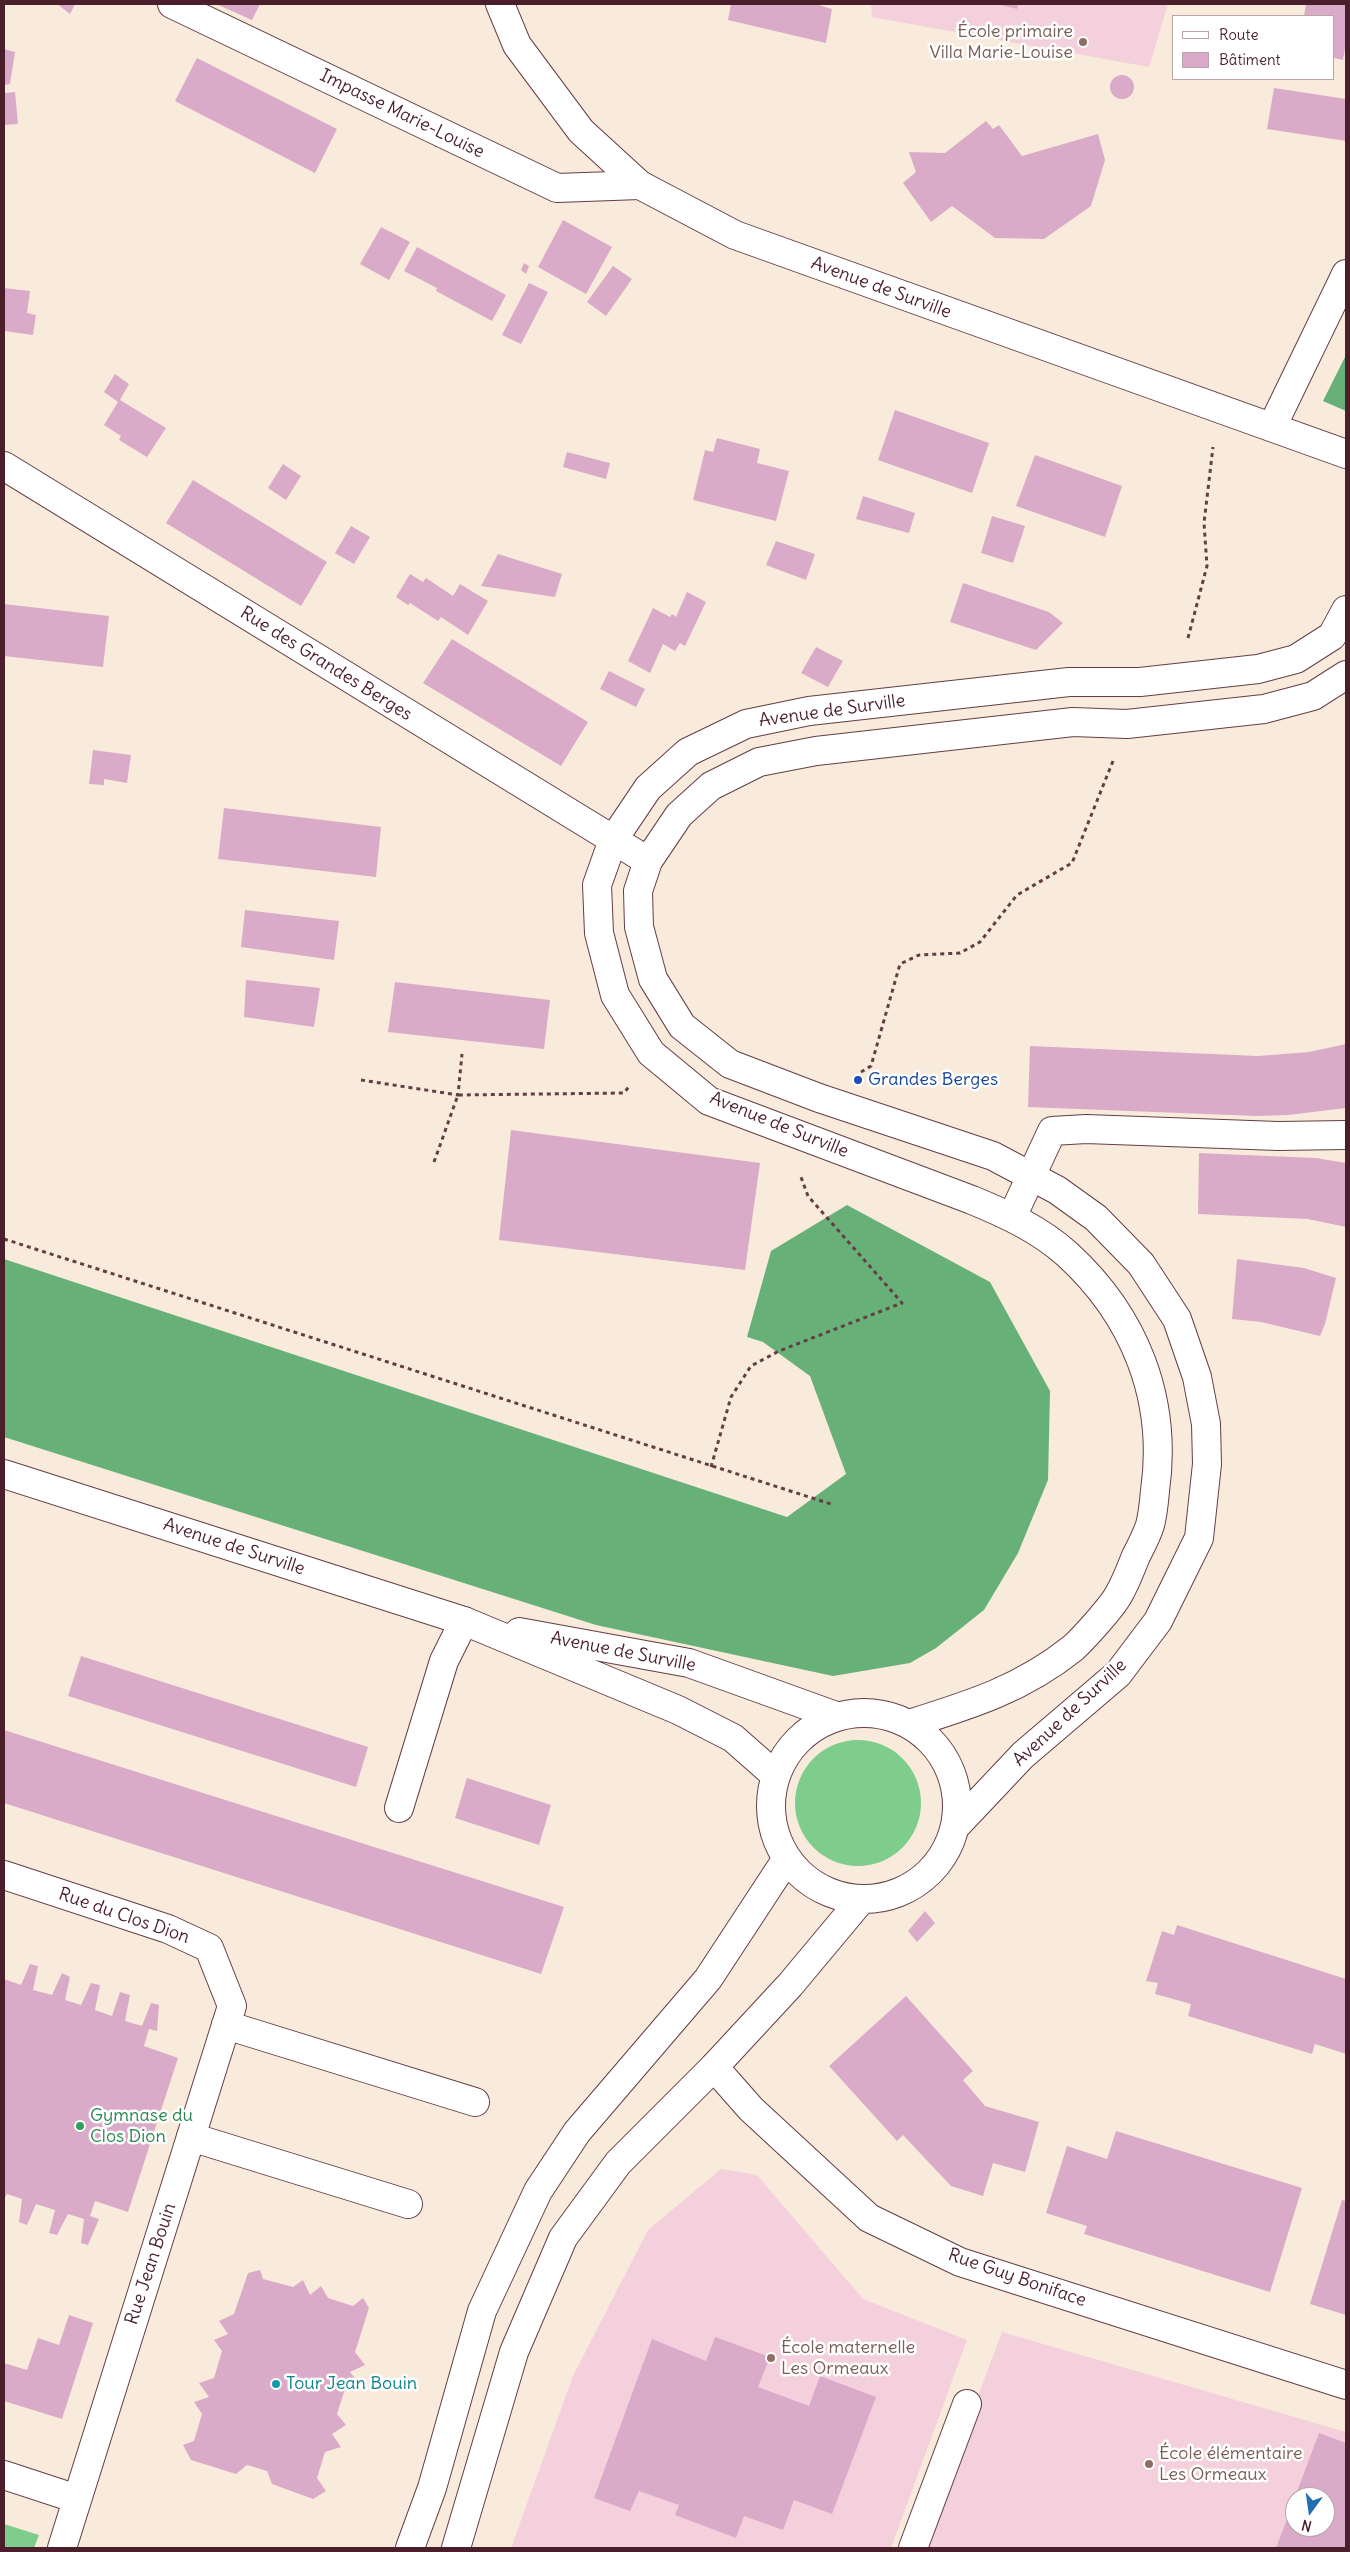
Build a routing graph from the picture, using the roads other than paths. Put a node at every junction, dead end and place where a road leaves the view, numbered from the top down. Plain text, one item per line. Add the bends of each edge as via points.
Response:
1 (172, 4) edge
2 (500, 4) edge
3 (640, 185) junction
4 (1346, 274) edge
5 (1272, 427) junction
6 (1346, 454) edge
7 (4, 466) edge
8 (1346, 610) edge
9 (1346, 676) edge
10 (613, 840) junction
11 (648, 861) junction
12 (1346, 1135) edge
13 (1032, 1176) junction
14 (1012, 1217) junction
15 (4, 1474) edge
16 (464, 1621) junction
17 (836, 1716) junction
18 (909, 1724) junction
19 (775, 1775) junction
20 (399, 1808) dead end
21 (956, 1826) junction
22 (786, 1860) junction
23 (4, 1876) edge
24 (861, 1900) junction
25 (224, 1980) joint
26 (226, 2025) junction
27 (714, 2067) junction
28 (475, 2102) dead end
29 (191, 2137) junction
30 (408, 2204) dead end
31 (1346, 2385) edge
32 (967, 2404) dead end
33 (4, 2475) edge
34 (77, 2499) junction
35 (62, 2548) edge
36 (410, 2548) edge
37 (456, 2548) edge
38 (913, 2548) edge

1 - 3 street, Impasse Marie-Louise via 557,188
2 - 3 street, Avenue de Surville via 517,45 581,131
3 - 5 street, Avenue de Surville via 735,235
4 - 5 street
5 - 6 street, Avenue de Surville
7 - 10 street, Rue des Grandes Berges
8 - 10 street, Avenue de Surville via 1332,636 1296,659 1258,669 1140,682 1059,683 809,712 746,724 688,752 648,788
9 - 11 street, Avenue de Surville via 1313,696 1264,709 1127,724 1073,722 816,751 759,762 711,786 679,815
10 - 11 street, Rue des Grandes Berges
10 - 14 street, Avenue de Surville via 597,885 599,933 615,995 651,1053 709,1101
11 - 13 street, Avenue de Surville via 638,891 639,927 653,979 682,1026 730,1064 819,1098 993,1156
12 - 13 street via 1278,1136 1086,1129 1052,1132
13 - 14 street
13 - 21 street, Avenue de Surville via 1096,1218 1141,1264 1177,1319 1197,1377 1206,1424 1207,1464 1198,1538 1158,1621 1118,1674 1023,1755
14 - 18 street, Avenue de Surville via 1066,1253 1103,1290 1133,1338 1158,1424 1159,1462 1150,1525 1119,1596 1074,1647 1035,1675 979,1703
15 - 16 street, Avenue de Surville
16 - 17 street, Avenue de Surville via 689,1664
16 - 19 street, Avenue de Surville via 678,1710 733,1738
16 - 20 street via 444,1661
17 - 18 street, Avenue de Surville via 861,1712 886,1715
17 - 19 street, Avenue de Surville via 810,1729 788,1749
18 - 21 street, Avenue de Surville via 933,1742 949,1767 957,1796
19 - 22 street, Avenue de Surville via 769,1804 773,1833
21 - 24 street, Avenue de Surville via 944,1856 922,1880 893,1896
22 - 24 street, Avenue de Surville via 807,1881 832,1894
22 - 36 street via 708,1979 578,2132 538,2190 482,2311 432,2488
23 - 25 street, Rue du Clos Dion via 168,1929 209,1948
24 - 27 street via 790,1985
25 - 26 street, Rue Jean Bouin via 232,2006
26 - 28 street
26 - 29 street, Rue Jean Bouin
27 - 31 street, Rue Guy Boniface via 751,2109 869,2218 960,2262
27 - 37 street via 618,2163 563,2238 514,2352
29 - 30 street
29 - 34 street, Rue Jean Bouin
32 - 38 street
33 - 34 street
34 - 35 street, Rue Jean Bouin

